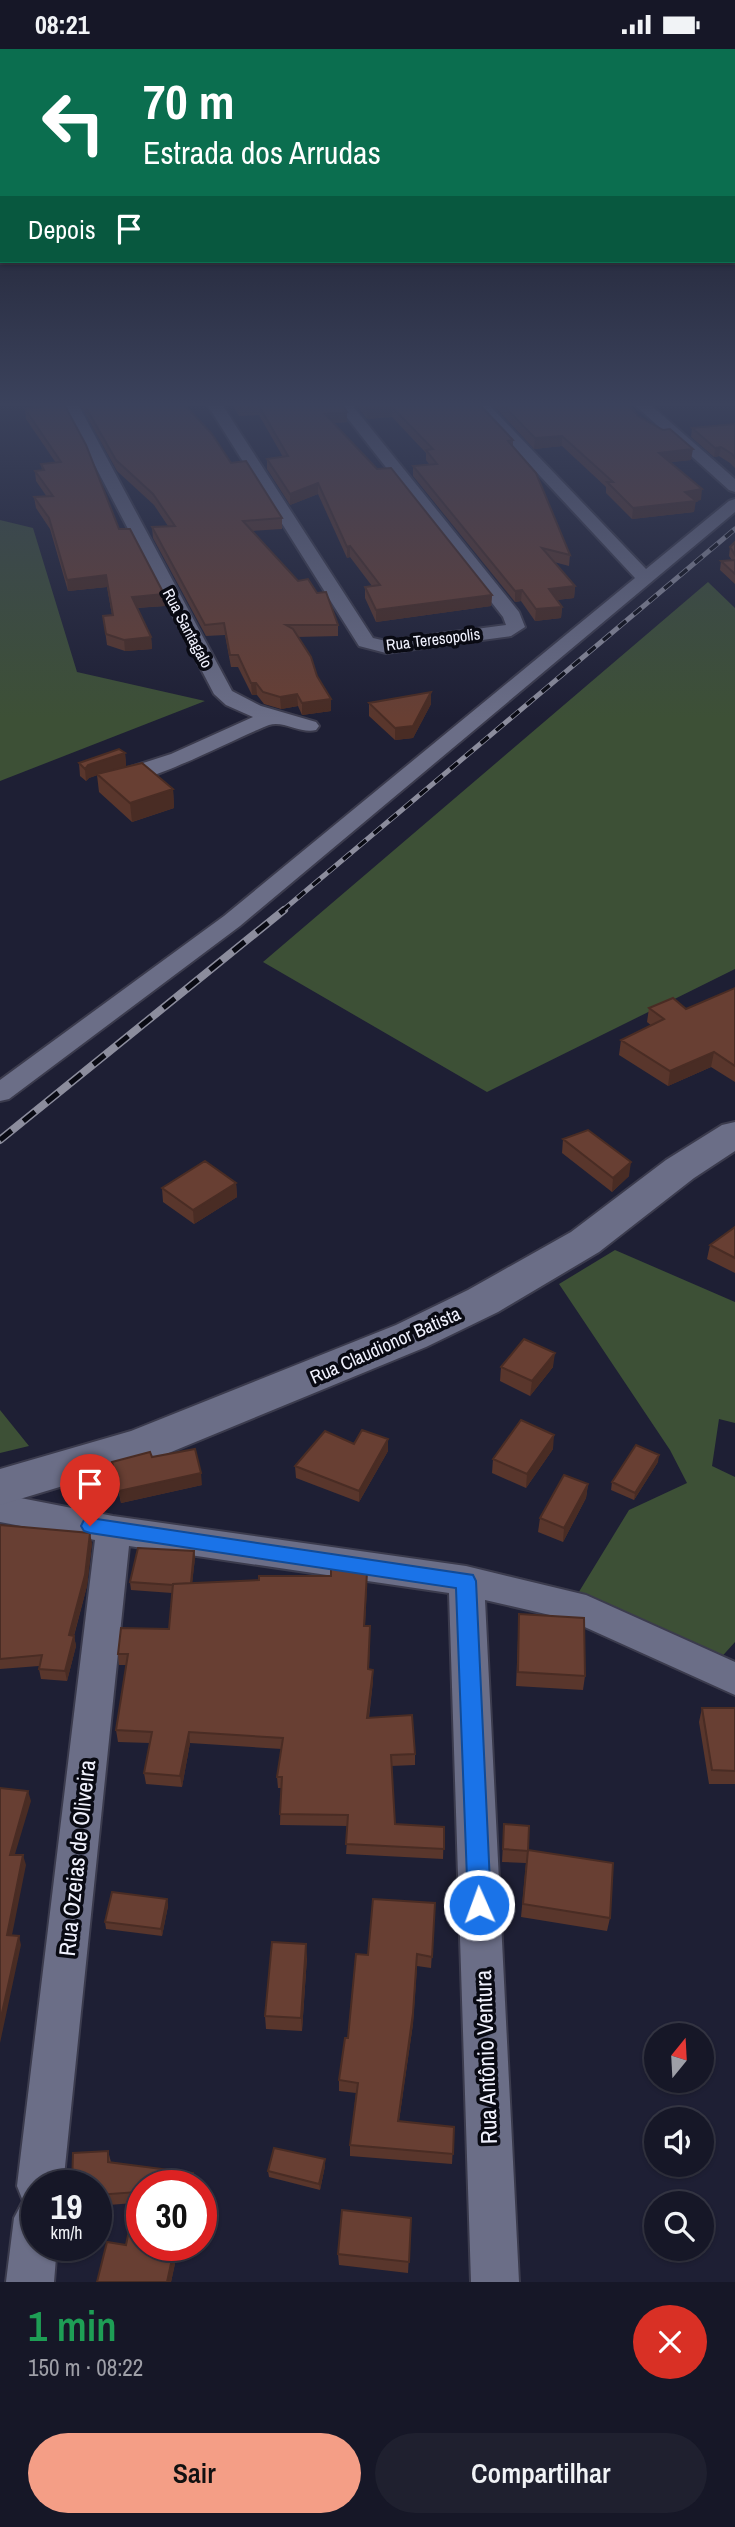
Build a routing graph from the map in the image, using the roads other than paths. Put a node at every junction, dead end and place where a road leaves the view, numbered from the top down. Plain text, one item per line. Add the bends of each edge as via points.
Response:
1 (126, 510) edge
2 (282, 510) edge
3 (428, 510) edge
4 (581, 510) edge
5 (728, 510) edge
6 (646, 579) junction
7 (270, 717) junction
8 (309, 726) dead end
9 (98, 785) edge
10 (0, 1093) edge
11 (735, 1134) edge
12 (0, 1487) edge
13 (0, 1508) edge
14 (113, 1530) junction
15 (466, 1581) junction
16 (735, 1679) edge
17 (42, 2170) edge
18 (32, 2261) edge
19 (30, 2282) edge
20 (495, 2282) edge

1 - 7 street, Rua Santagalo via 223,694
2 - 3 street, Rua Teresopolis via 366,642 386,646 511,630 517,623
4 - 6 street
5 - 6 street
6 - 10 street via 232,921
7 - 8 street, Rua Santagalo
7 - 9 street via 178,758
11 - 12 main road, Rua Claudionor Batista via 680,1169 585,1242 411,1336 143,1445
13 - 14 street
14 - 15 street
14 - 17 street, Rua Ozeias de Oliveira
15 - 16 street via 573,1606
15 - 20 street, Rua Antônio Ventura
18 - 19 street

